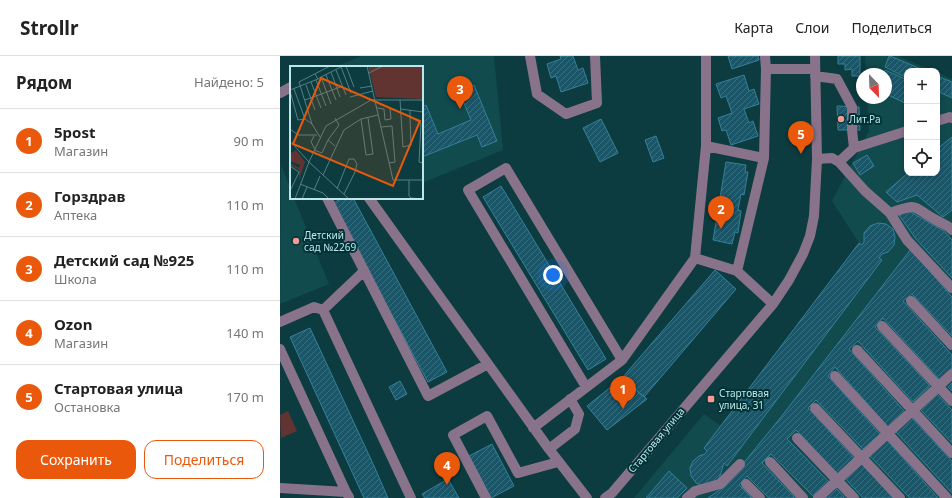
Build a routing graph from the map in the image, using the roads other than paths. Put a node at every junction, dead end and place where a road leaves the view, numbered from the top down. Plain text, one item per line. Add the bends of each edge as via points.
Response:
1 (530, 56) edge
2 (595, 56) edge
3 (706, 56) edge
4 (765, 56) edge
5 (815, 56) edge
6 (766, 69) junction
7 (815, 72) junction
8 (290, 88) edge
9 (280, 93) edge
10 (952, 118) edge
11 (940, 120) edge
12 (904, 131) edge
13 (706, 146) junction
14 (854, 148) junction
15 (764, 158) junction
16 (817, 159) junction
17 (839, 162) junction
18 (328, 199) edge
19 (370, 199) edge
20 (890, 213) junction
21 (950, 225) edge
22 (695, 258) junction
23 (364, 271) junction
24 (737, 271) junction
25 (952, 288) edge
26 (911, 301) dead end
27 (773, 304) junction
28 (323, 310) junction
29 (280, 322) edge
30 (882, 326) dead end
31 (952, 345) edge
32 (280, 349) edge
33 (857, 350) dead end
34 (622, 360) junction
35 (488, 364) junction
36 (952, 374) edge
37 (835, 376) dead end
38 (586, 387) junction
39 (939, 387) junction
40 (570, 399) junction
41 (952, 402) edge
42 (815, 408) dead end
43 (913, 410) junction
44 (533, 428) junction
45 (887, 432) junction
46 (797, 438) dead end
47 (549, 450) junction
48 (952, 453) edge
49 (863, 457) junction
50 (558, 462) junction
51 (770, 462) dead end
52 (740, 464) dead end
53 (837, 480) junction
54 (746, 484) dead end
55 (280, 488) edge
56 (348, 495) edge
57 (411, 498) edge
58 (486, 498) edge
59 (587, 498) edge
60 (605, 498) edge
61 (687, 498) edge
62 (760, 498) edge
63 (803, 498) edge
64 (818, 498) edge
65 (854, 498) edge
66 (900, 498) edge
67 (947, 498) edge

1 - 2 street via 537,94 566,114 597,103
3 - 13 street
4 - 6 street
5 - 7 street, Стартовая улица
6 - 7 street
6 - 15 street
7 - 14 street via 837,79 852,106
7 - 16 street, Стартовая улица
8 - 9 street
10 - 11 street
12 - 14 street
13 - 15 street
13 - 22 street
14 - 17 street
15 - 24 street
16 - 17 street via 832,158
16 - 27 street, Стартовая улица via 816,196 810,236 789,280
17 - 20 street via 865,191
18 - 23 street
19 - 35 street
20 - 21 street via 907,206 917,207 936,220
20 - 25 street via 907,240
22 - 24 street
22 - 34 street
23 - 28 street
23 - 35 street via 428,396
24 - 27 street
26 - 31 street
27 - 60 street, Стартовая улица via 612,493
28 - 29 street via 314,307
28 - 57 street
30 - 39 street
32 - 56 street
33 - 43 street
34 - 38 street
34 - 38 street via 506,168 468,190
35 - 44 street
36 - 39 street
37 - 45 street
38 - 40 street
39 - 41 street
39 - 43 street
40 - 44 street
40 - 47 street via 579,414 575,429
42 - 49 street
43 - 45 street
43 - 48 street
44 - 47 street
45 - 49 street
45 - 67 street
46 - 53 street
47 - 50 street
49 - 53 street
49 - 66 street
50 - 58 street via 518,473 488,416 453,435
50 - 59 street
51 - 63 street
52 - 61 street via 720,484 695,491
53 - 64 street
53 - 65 street
54 - 62 street
55 - 56 street

